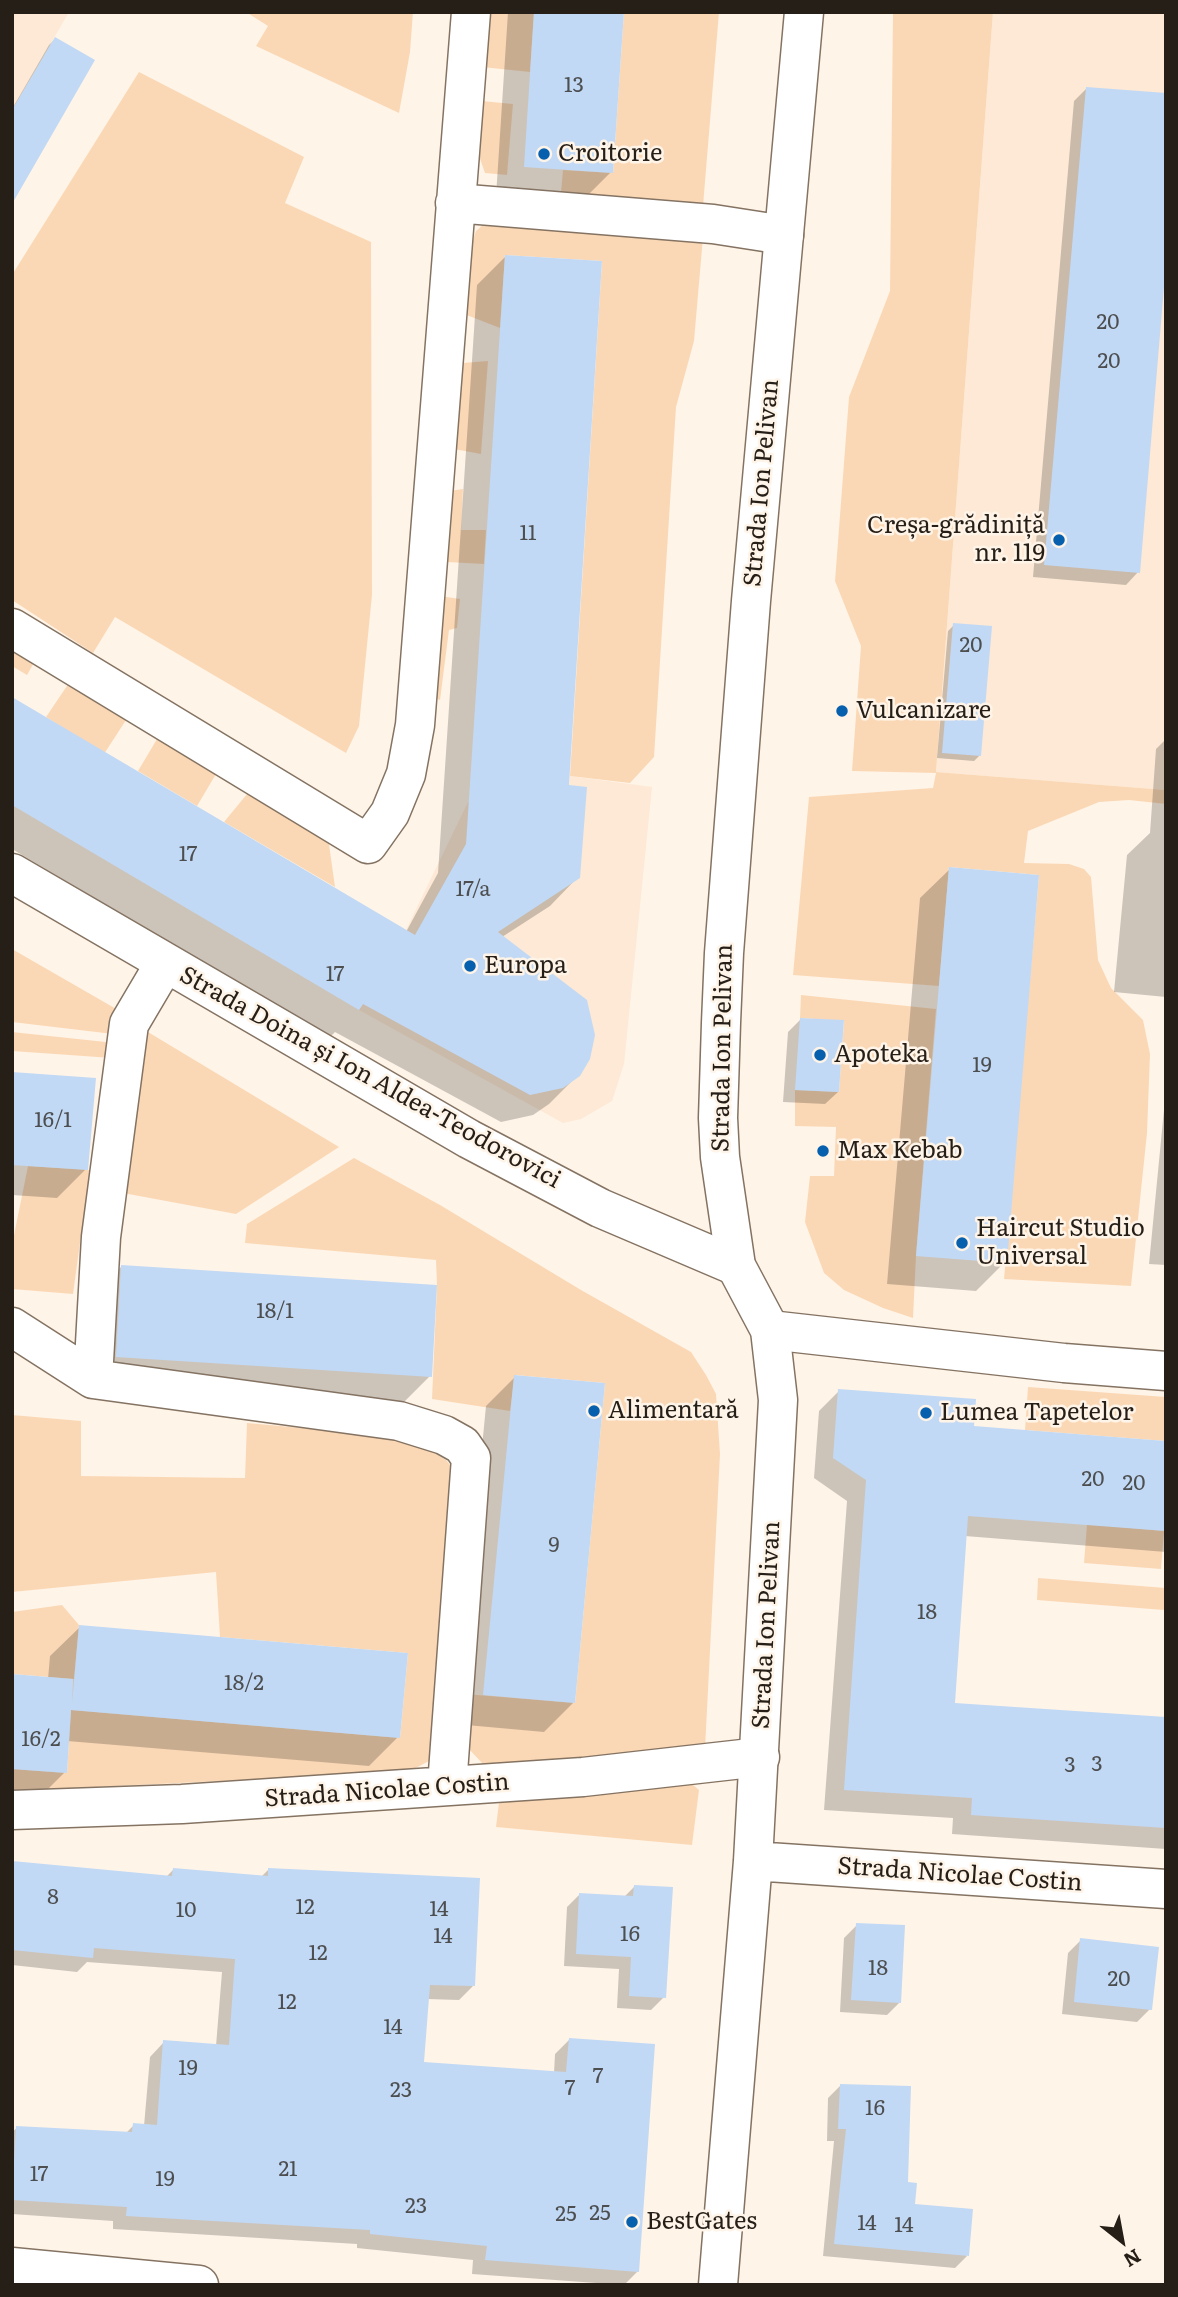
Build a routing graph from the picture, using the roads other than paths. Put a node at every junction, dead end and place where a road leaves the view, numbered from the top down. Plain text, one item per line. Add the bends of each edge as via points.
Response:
1 (471, 12) edge
2 (804, 12) edge
3 (455, 204) junction
4 (784, 235) junction
5 (12, 628) edge
6 (12, 873) edge
7 (165, 962) junction
8 (736, 1266) junction
9 (12, 1327) edge
10 (770, 1330) junction
11 (1166, 1371) edge
12 (93, 1379) junction
13 (760, 1757) junction
14 (447, 1786) junction
15 (12, 1810) edge
16 (753, 1861) junction
17 (1166, 1889) edge
18 (12, 2267) edge
19 (200, 2285) edge
20 (718, 2285) edge

1 - 3 main road
2 - 4 main road, Strada Ion Pelivan
3 - 4 main road via 713,224
3 - 5 main road via 415,725 406,774 390,813 368,844
4 - 8 main road, Strada Ion Pelivan via 724,953 718,1127
6 - 7 main road, Strada Doina și Ion Aldea-Teodorovici
7 - 8 main road, Strada Doina și Ion Aldea-Teodorovici via 600,1208
7 - 12 main road via 129,1024 101,1237
8 - 10 main road, Strada Ion Pelivan
9 - 12 main road
10 - 11 main road
10 - 13 main road, Strada Ion Pelivan via 778,1413
12 - 14 main road via 399,1422 462,1445 471,1458
13 - 14 main road, Strada Nicolae Costin via 583,1777
13 - 16 main road, Strada Ion Pelivan
14 - 15 main road, Strada Nicolae Costin
16 - 17 main road, Strada Nicolae Costin
16 - 20 main road, Strada Ion Pelivan
18 - 19 main road

